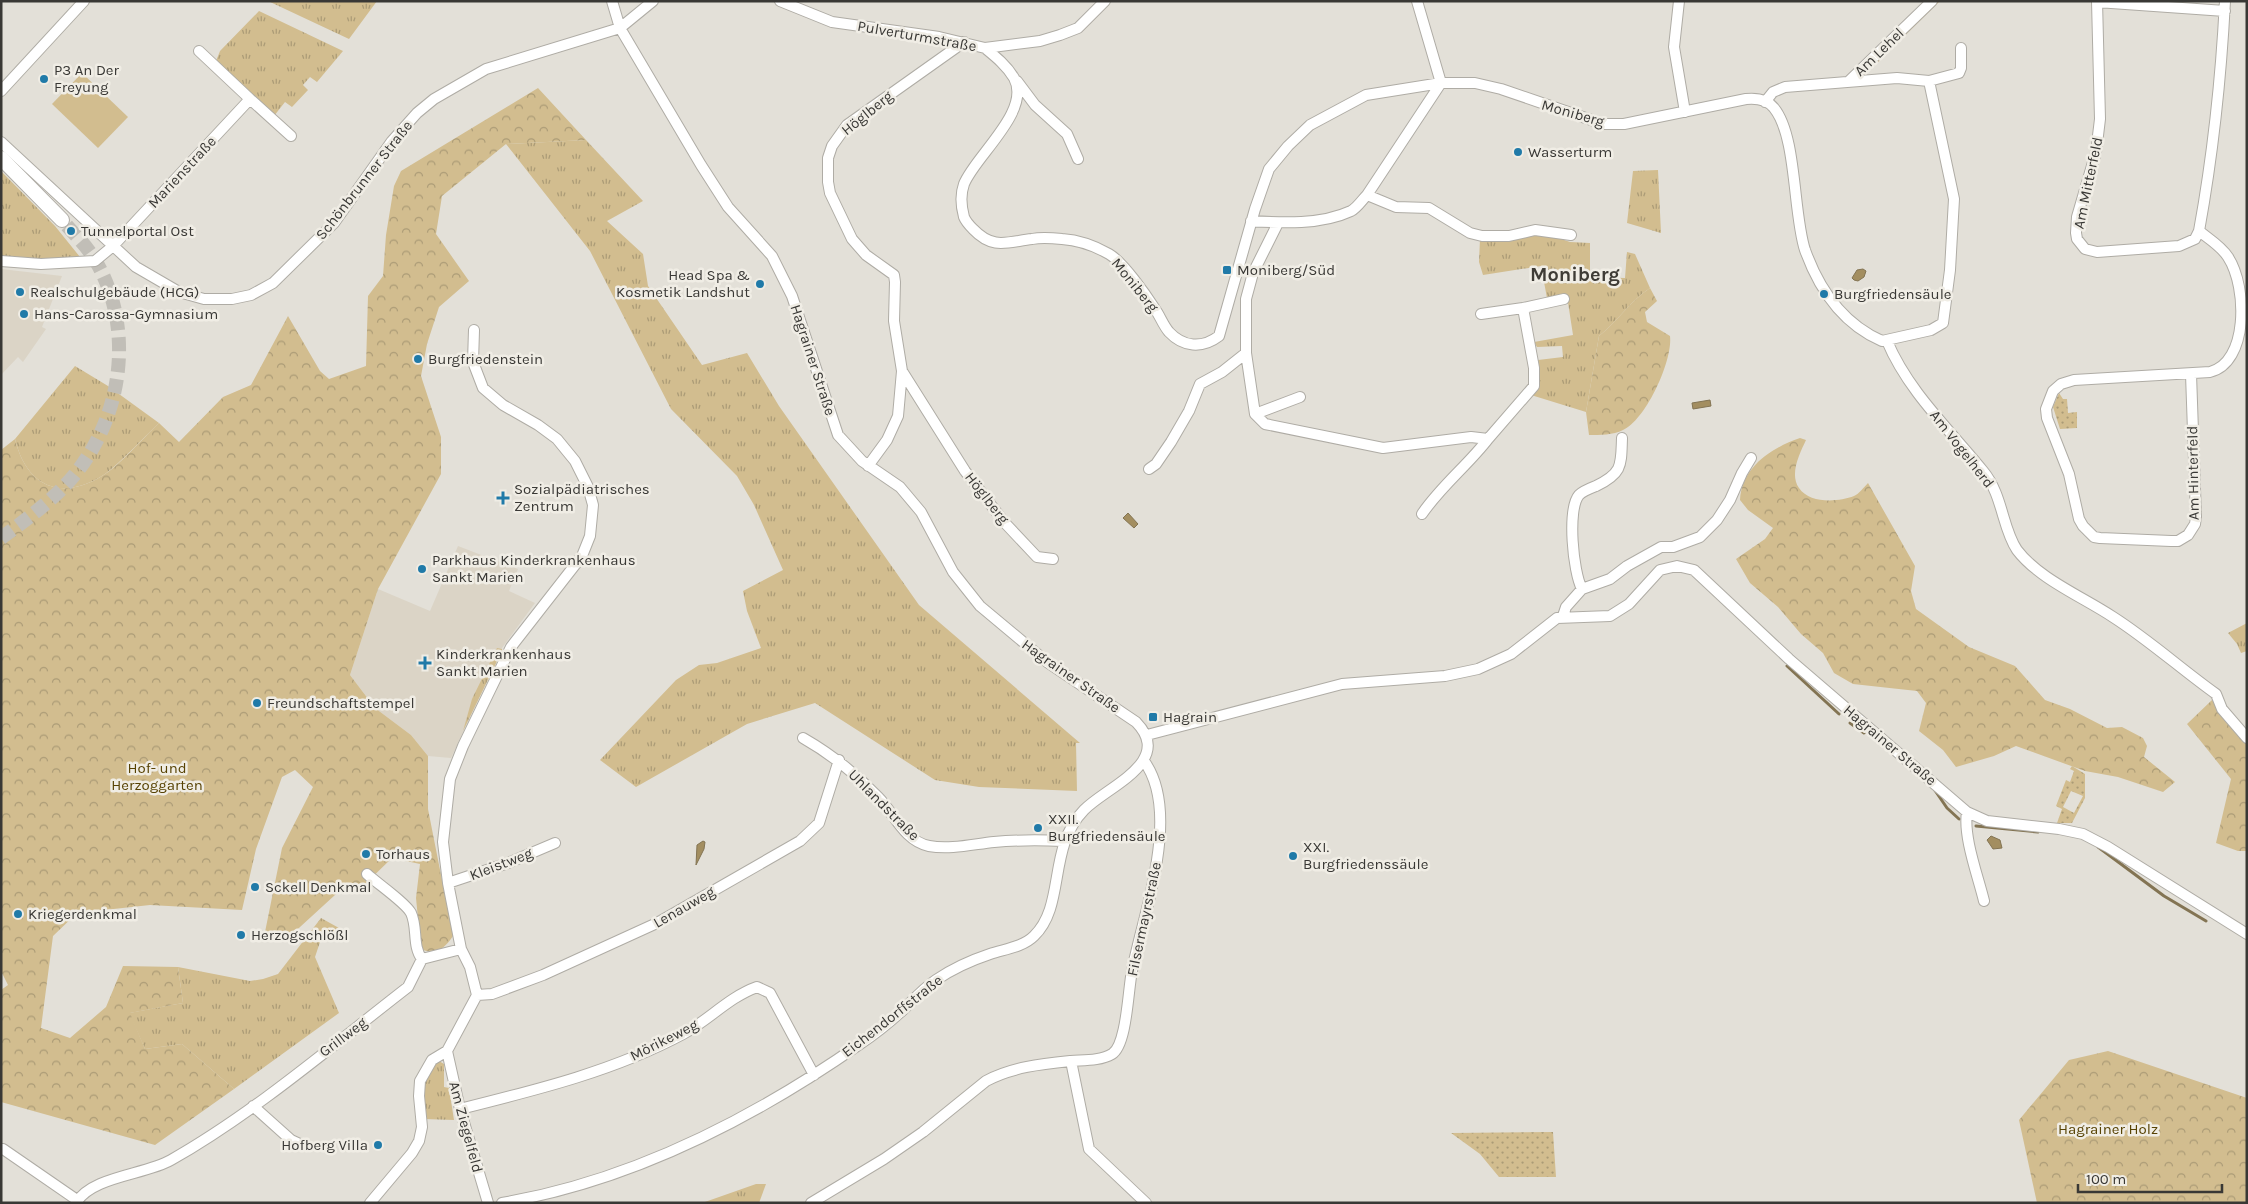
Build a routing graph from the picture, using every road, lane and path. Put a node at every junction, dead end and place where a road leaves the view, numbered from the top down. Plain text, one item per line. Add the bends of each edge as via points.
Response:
1 (84, 1) edge
2 (612, 1) edge
3 (652, 1) edge
4 (780, 1) edge
5 (1105, 1) edge
6 (1416, 1) edge
7 (1679, 1) edge
8 (1932, 1) edge
9 (2097, 1) edge
10 (2225, 6) edge
11 (620, 28) junction
12 (964, 42) junction
13 (985, 48) junction
14 (1961, 48) dead end
15 (199, 51) dead end
16 (1015, 79) junction
17 (1849, 81) junction
18 (1929, 82) junction
19 (1441, 83) junction
20 (1, 91) edge
21 (250, 99) junction
22 (1765, 102) junction
23 (1685, 112) junction
24 (291, 136) dead end
25 (1, 142) edge
26 (1, 158) edge
27 (1078, 159) dead end
28 (1367, 195) junction
29 (62, 220) tunnel mouth
30 (1251, 221) junction
31 (1278, 222) junction
32 (2199, 231) junction
33 (1571, 235) dead end
34 (113, 246) junction
35 (1, 261) edge
36 (1564, 298) dead end
37 (1523, 308) junction
38 (1481, 314) dead end
39 (474, 330) dead end
40 (1887, 340) junction
41 (1246, 353) junction
42 (902, 371) junction
43 (2191, 374) junction
44 (1300, 397) dead end
45 (1255, 414) junction
46 (1622, 438) dead end
47 (1488, 439) junction
48 (1752, 458) dead end
49 (868, 466) junction
50 (1149, 469) dead end
51 (1422, 514) dead end
52 (1053, 559) dead end
53 (1582, 588) junction
54 (1563, 616) junction
55 (2113, 616) junction
56 (2126, 616) dead end
57 (1147, 735) junction
58 (803, 738) dead end
59 (2247, 738) edge
60 (839, 760) junction
61 (1144, 761) junction
62 (1968, 812) junction
63 (1063, 841) junction
64 (555, 843) dead end
65 (367, 874) dead end
66 (448, 883) junction
67 (1984, 901) dead end
68 (2247, 934) edge
69 (461, 949) junction
70 (422, 959) junction
71 (477, 996) junction
72 (447, 1051) junction
73 (1071, 1061) junction
74 (814, 1075) junction
75 (253, 1106) junction
76 (460, 1109) junction
77 (304, 1146) dead end
78 (3, 1149) dead end
79 (77, 1202) edge
80 (370, 1203) edge
81 (488, 1203) edge
82 (502, 1203) edge
83 (811, 1203) edge
84 (1146, 1203) edge

1 - 20 street
2 - 11 street, Hagrainer Straße
3 - 11 street, Schönbrunner Straße
4 - 12 street, Pulverturmstraße via 832,22
5 - 13 street, Pulverturmstraße via 1078,28 1040,41
6 - 19 street
7 - 23 street via 1674,46
8 - 17 street, Am Lehel
9 - 10 street
9 - 32 street, Am Mitterfeld via 2100,119 2096,152 2077,217 2077,239 2091,251 2127,250 2179,246 2195,238
10 - 32 street via 2214,149
11 - 34 street, Schönbrunner Straße via 486,69 434,99 392,141 334,223 273,283 251,295 204,299 179,292 136,267
11 - 49 street, Hagrainer Straße via 728,207 772,256 792,296 838,435
12 - 13 street, Pulverturmstraße
12 - 42 street, Höglberg via 847,125 832,146 828,158 830,193 852,239 866,255 894,276 894,321
13 - 16 street
14 - 18 street via 1959,74
15 - 21 street
16 - 27 street via 1035,105 1067,134
16 - 30 street, Moniberg via 1017,98 1007,122 964,183 961,202 965,220 981,238 1005,244 1034,238 1063,239 1103,251 1111,255 1139,287 1168,331 1186,344 1197,346 1209,344 1218,336
17 - 18 street via 1897,78
17 - 22 street, Am Lehel via 1785,87 1772,92
18 - 40 street via 1954,199 1946,310 1943,323 1931,330
19 - 23 street, Moniberg via 1501,89 1603,124 1624,124
19 - 28 street
19 - 30 street, Moniberg via 1366,95 1310,126 1270,169
21 - 24 street
21 - 34 street, Marienstraße
22 - 23 street, Moniberg via 1757,98 1746,99
22 - 40 street via 1774,108 1787,143 1800,233 1810,263 1837,309 1863,331 1882,341
25 - 34 street, Schönbrunner Straße
26 - 29 main road
28 - 31 street via 1353,210 1329,218
28 - 33 street via 1396,207 1429,208 1470,233 1482,236 1509,236 1534,230
30 - 31 street
31 - 41 street via 1253,273 1246,299
32 - 43 street, Am Hinterfeld via 2227,255 2246,304 2243,337 2233,361 2220,370
34 - 35 street, Marienstraße via 95,261 88,262 42,264
36 - 37 street
37 - 38 street
37 - 47 street via 1534,368 1534,386
39 - 66 street via 473,362 483,388 503,405 557,439 575,461 593,505 590,536 582,556 511,647 462,746 450,779 445,810 443,842
40 - 55 street, Am Vogelherd via 1911,384 1990,479 2018,550 2057,582
41 - 45 street
41 - 50 street via 1200,384 1171,442
42 - 49 street, Höglberg via 895,427
42 - 52 street, Höglberg via 965,470 1004,522 1037,557
43 - 43 street, Am Hinterfeld via 2074,380 2053,391 2047,402 2047,418 2069,474 2079,519 2094,537 2170,541 2183,539 2192,530 2196,517
44 - 45 street
45 - 47 street via 1265,424 1383,448 1471,437
46 - 53 street via 1619,470 1610,480 1580,493 1575,501 1575,570
47 - 51 street via 1463,469 1432,498
48 - 53 street via 1717,520 1700,537 1673,547 1661,547 1610,579
49 - 57 street, Hagrainer Straße via 900,487 921,512 953,572 980,606 1047,662 1136,722
53 - 54 street via 1566,607
54 - 57 street via 1550,622 1511,654 1478,669 1445,676 1342,684
54 - 62 street, Hagrainer Straße via 1610,616 1629,604 1660,570 1676,566 1694,570 1789,660
55 - 56 street
55 - 59 street, Am Vogelherd via 2216,694 2222,708
57 - 61 street
58 - 60 street, Uhlandstraße
60 - 63 street, Uhlandstraße via 880,798 912,837 929,846
60 - 71 street, Lenauweg via 819,823 800,842 657,923 543,974 501,991
61 - 63 street, Eichendorffstraße via 1126,779 1083,811
61 - 73 street, Filsermayrstraße via 1157,789 1158,854 1149,907 1132,968 1123,1034 1116,1050 1100,1059
62 - 67 street via 1970,843
62 - 68 street, Hagrainer Straße via 1987,821 2083,834
63 - 74 street, Eichendorffstraße via 1048,916 1034,937 969,962 935,980 881,1028
64 - 66 street, Kleistweg
65 - 70 street via 411,912 417,953
66 - 69 street
69 - 70 street
69 - 71 street via 470,967
70 - 75 street, Grillweg via 408,987
71 - 72 street
72 - 76 street, Am Ziegelfeld
72 - 80 street via 432,1060 420,1081 422,1127 419,1142
73 - 83 street via 1013,1069 986,1080 923,1132
73 - 84 street via 1089,1149
74 - 76 street, Mörikeweg via 770,993 757,987 684,1034 644,1053 552,1086
74 - 82 street, Eichendorffstraße via 754,1111 657,1156 591,1180
75 - 77 street via 291,1140
75 - 79 street, Grillweg via 171,1160 138,1174 108,1181 87,1191
76 - 81 street, Am Ziegelfeld
78 - 79 street, Grillweg

